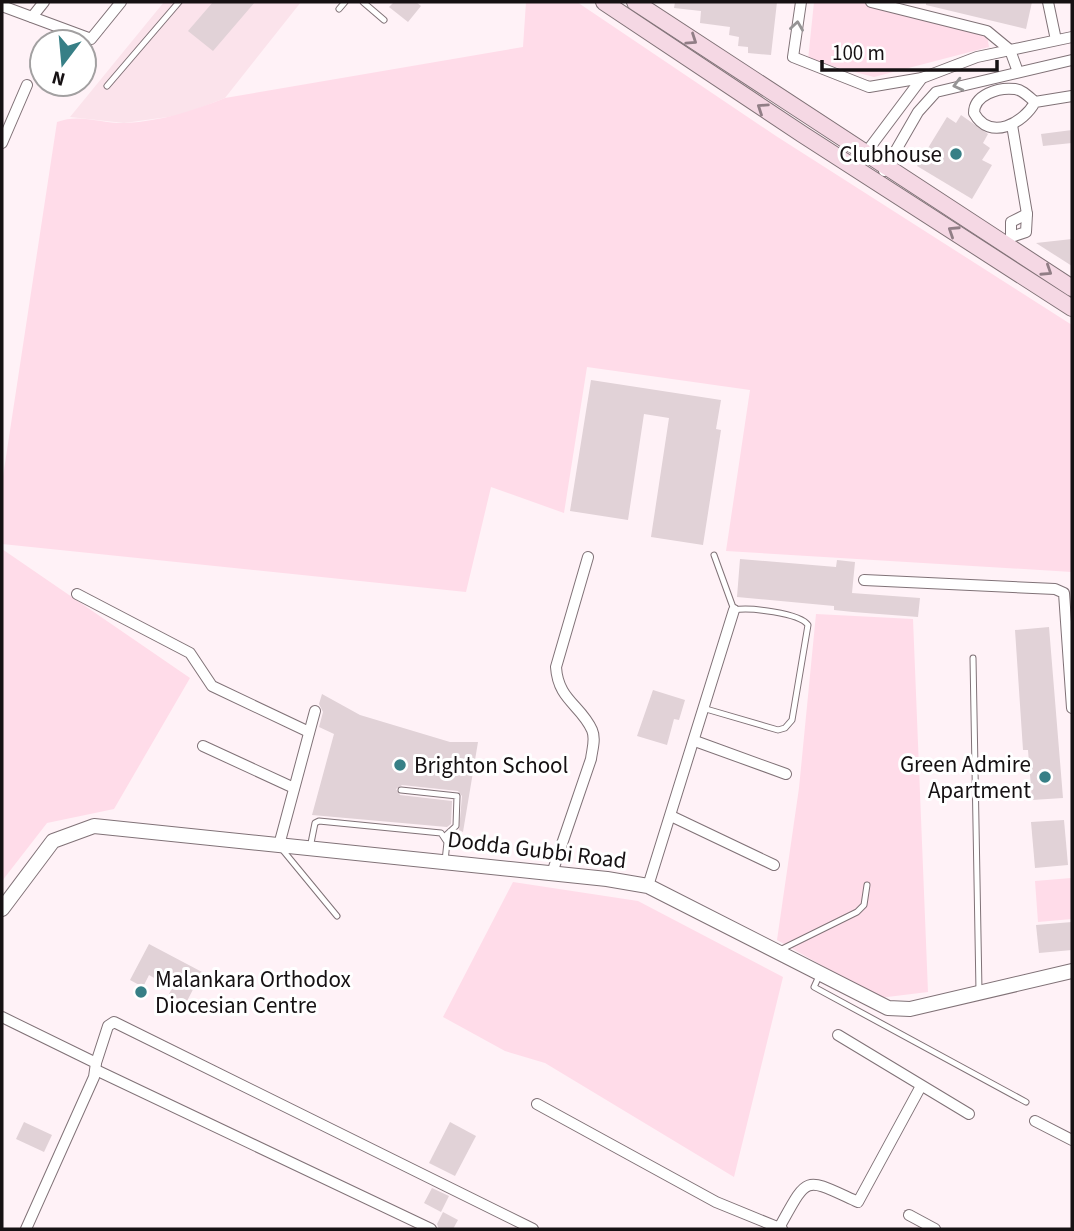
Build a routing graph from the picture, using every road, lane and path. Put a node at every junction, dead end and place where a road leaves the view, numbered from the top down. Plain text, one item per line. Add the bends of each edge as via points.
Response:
1 (44, 2) edge
2 (121, 2) edge
3 (179, 2) edge
4 (345, 2) edge
5 (363, 2) edge
6 (604, 2) edge
7 (635, 2) edge
8 (801, 2) edge
9 (871, 2) edge
10 (1048, 2) edge
11 (2, 6) edge
12 (339, 9) dead end
13 (32, 17) junction
14 (384, 20) dead end
15 (1072, 37) edge
16 (1056, 40) junction
17 (1010, 50) junction
18 (1072, 60) edge
19 (1018, 72) junction
20 (922, 78) junction
21 (27, 85) dead end
22 (107, 86) dead end
23 (1072, 96) edge
24 (1035, 102) junction
25 (1012, 125) junction
26 (2, 143) edge
27 (865, 154) junction
28 (886, 167) junction
29 (857, 169) junction
30 (878, 183) junction
31 (1008, 241) junction
32 (994, 258) junction
33 (1072, 288) edge
34 (1072, 308) edge
35 (714, 555) dead end
36 (589, 557) dead end
37 (864, 580) dead end
38 (76, 594) dead end
39 (734, 610) junction
40 (973, 658) dead end
41 (1072, 708) edge
42 (706, 709) junction
43 (315, 711) dead end
44 (309, 732) junction
45 (695, 741) junction
46 (203, 746) dead end
47 (786, 774) dead end
48 (294, 788) junction
49 (401, 790) dead end
50 (671, 816) junction
51 (445, 836) junction
52 (279, 845) junction
53 (310, 848) junction
54 (445, 862) junction
55 (775, 865) dead end
56 (552, 873) junction
57 (867, 885) dead end
58 (648, 886) junction
59 (2, 909) edge
60 (337, 916) dead end
61 (776, 951) junction
62 (1072, 971) edge
63 (820, 974) junction
64 (979, 993) junction
65 (2, 1017) edge
66 (838, 1035) dead end
67 (96, 1067) junction
68 (921, 1086) junction
69 (1026, 1102) dead end
70 (537, 1104) dead end
71 (969, 1114) dead end
72 (1035, 1121) dead end
73 (1072, 1140) edge
74 (909, 1215) dead end
75 (26, 1229) edge
76 (431, 1229) edge
77 (533, 1229) edge
78 (781, 1229) edge
79 (935, 1229) edge

1 - 13 street
2 - 13 street via 91,39
3 - 22 lane
4 - 12 lane
5 - 14 lane
29 -> 6 main road
7 -> 27 main road
20 -> 8 street via 869,87 793,57
9 - 17 street via 987,31
10 - 16 street
11 - 13 street
15 - 16 street
16 - 17 street
17 - 19 street
17 - 20 street
18 - 19 street
19 -> 28 street via 936,92 918,112
20 - 27 street
21 - 26 street
23 - 24 street
24 - 25 street via 1026,117
24 - 25 street via 1011,89 984,95 976,103 974,113 984,124 997,128
25 - 31 street via 1027,214 1011,222
27 - 28 main road
27 - 29 street
28 - 30 street
28 - 31 main road
29 - 30 main road
32 -> 30 main road
31 - 32 street
31 -> 33 main road
32 - 34 main road
35 - 39 lane
36 - 56 street via 556,667 557,682 592,730 594,741
37 - 41 street via 1064,593
38 - 44 street via 190,653 212,686
39 - 42 street
39 - 42 lane via 807,621 792,720 778,730
40 - 64 lane
42 - 45 street
43 - 44 street
44 - 48 street
45 - 47 street
45 - 50 street
46 - 48 street
48 - 52 street
49 - 51 lane via 457,796 456,826
50 - 55 street
50 - 58 street
51 - 53 lane via 319,821
51 - 54 lane
52 - 53 street, Dodda Gubbi Road
52 - 59 street, Dodda Gubbi Road via 94,826 53,841
52 - 60 lane
53 - 54 street, Dodda Gubbi Road
54 - 56 street, Dodda Gubbi Road
56 - 58 street, Dodda Gubbi Road
57 - 61 lane via 864,905 857,912
58 - 61 street, Dodda Gubbi Road
61 - 63 street, Dodda Gubbi Road
62 - 64 street, Dodda Gubbi Road
63 - 64 street, Dodda Gubbi Road via 888,1008 909,1009
63 - 69 lane via 814,986
65 - 67 street
66 - 68 street
67 - 75 street
67 - 76 street
67 - 77 street via 108,1026 114,1022
68 - 71 street
68 - 78 street via 858,1202 808,1183
70 - 78 street via 716,1202
72 - 73 street
74 - 79 street

